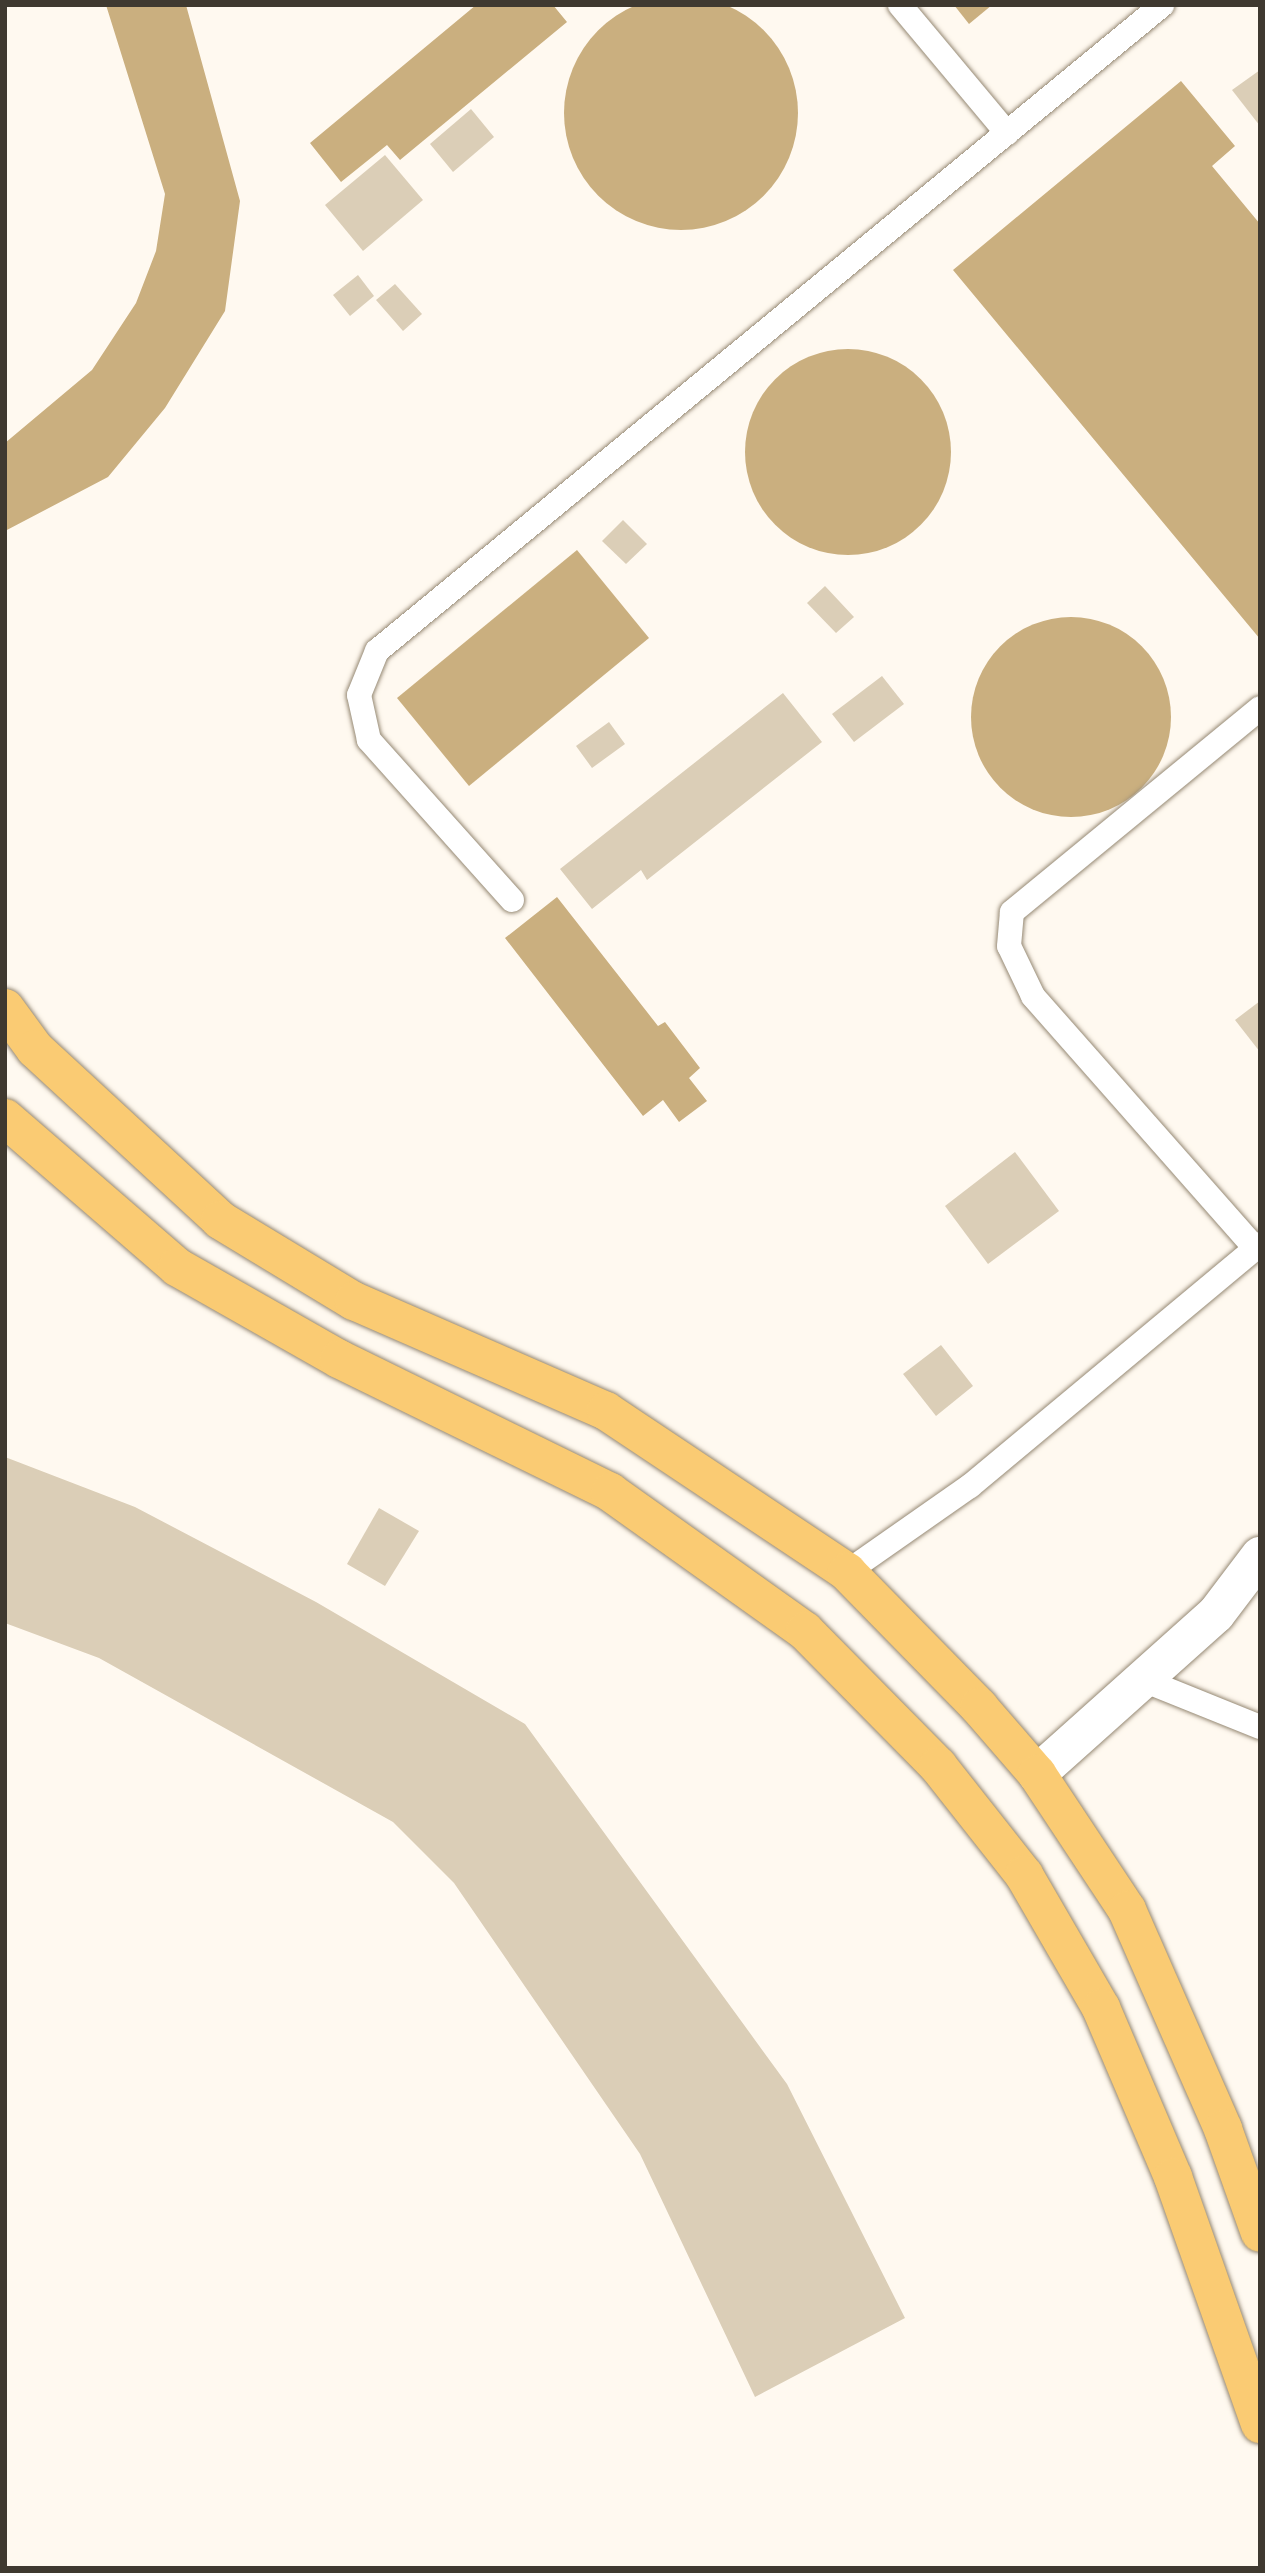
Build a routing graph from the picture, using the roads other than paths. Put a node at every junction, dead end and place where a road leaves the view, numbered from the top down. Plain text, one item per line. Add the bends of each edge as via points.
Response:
1 (900, 5) edge
2 (1162, 5) edge
3 (1007, 133) junction
4 (1260, 708) edge
5 (512, 900) dead end
6 (5, 1008) edge
7 (5, 1118) edge
8 (1257, 1246) edge
9 (1260, 1556) edge
10 (847, 1572) junction
11 (1141, 1679) junction
12 (1260, 1727) edge
13 (1037, 1774) junction
14 (1260, 2233) edge
15 (1260, 2424) edge

1 - 3 lane
2 - 3 lane
3 - 5 lane via 377,651 359,695 369,740
4 - 8 lane via 1012,912 1009,946 1033,996
6 - 10 highway via 35,1049 220,1220 354,1301 606,1411
7 - 15 highway via 177,1267 339,1359 610,1492 804,1631 938,1766 1024,1875 1101,2008 1173,2177
8 - 10 lane via 970,1486
9 - 11 street via 1216,1614
10 - 13 highway via 979,1707
11 - 12 lane
11 - 13 street
13 - 14 highway via 1127,1910 1223,2129

